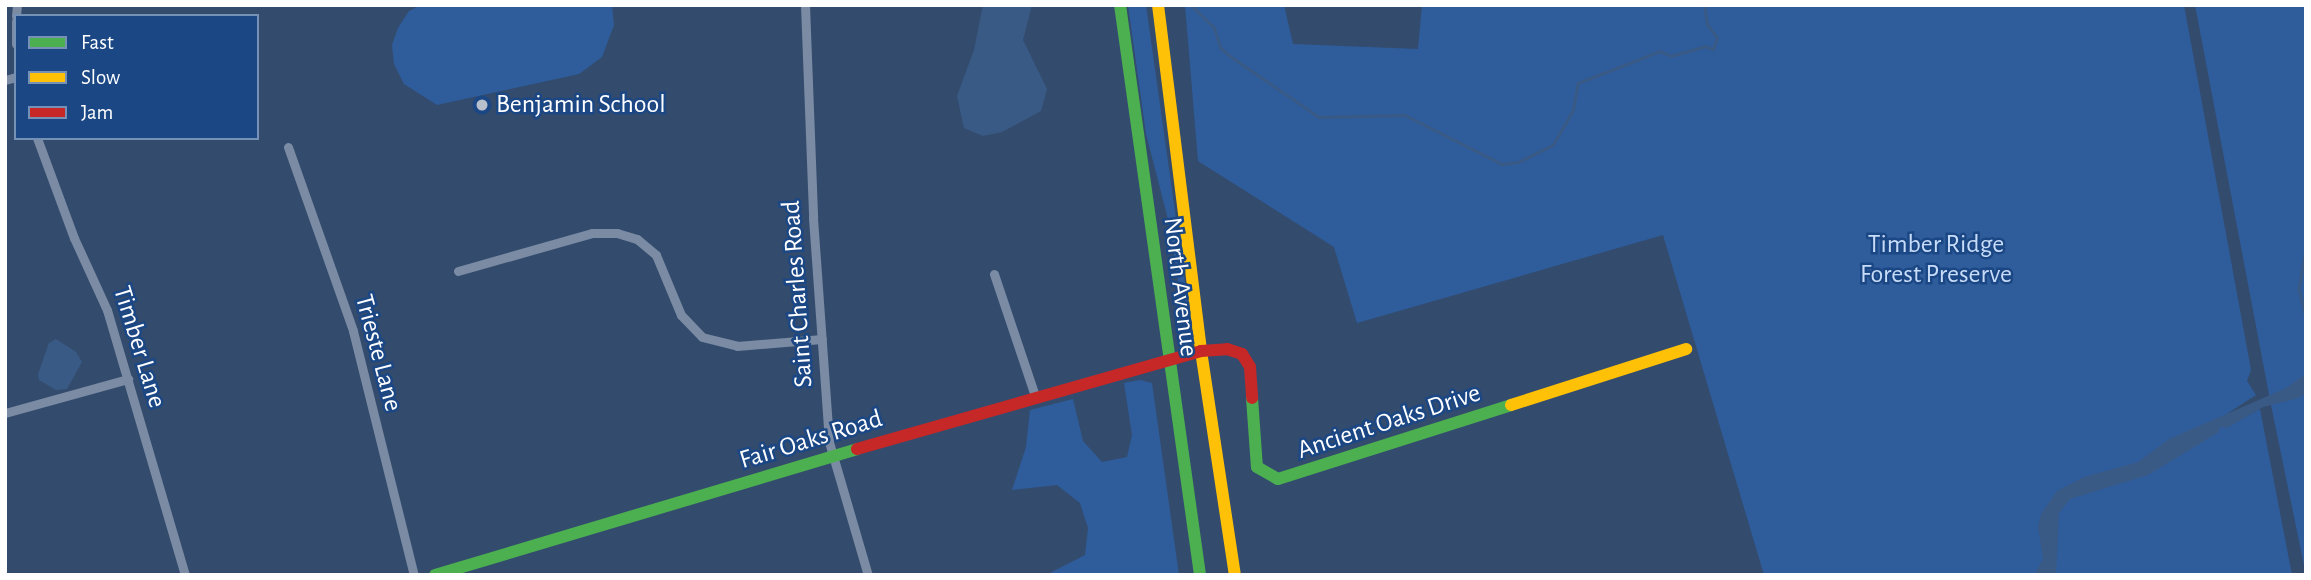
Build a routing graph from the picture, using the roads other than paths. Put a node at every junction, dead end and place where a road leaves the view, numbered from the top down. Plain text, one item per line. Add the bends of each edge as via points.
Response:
1 (805, 5) edge
2 (1120, 5) edge
3 (1158, 5) edge
4 (38, 140) edge
5 (288, 147) dead end
6 (458, 271) dead end
7 (994, 274) dead end
8 (822, 339) junction
9 (1686, 349) dead end
10 (1201, 351) junction
11 (1166, 360) junction
12 (128, 379) junction
13 (1035, 396) junction
14 (5, 413) edge
15 (832, 457) junction
16 (185, 575) edge
17 (414, 575) edge
18 (435, 575) edge
19 (868, 575) edge
20 (1200, 575) edge
21 (1235, 575) edge

1 - 8 street, Saint Charles Road
2 - 11 street, North Avenue
3 - 10 street, North Avenue
4 - 12 street, Timber Lane via 74,238 103,296
5 - 17 street, Trieste Lane via 353,331
6 - 8 street via 592,233 617,233 637,239 656,255 681,315 702,337 737,346
7 - 13 street
8 - 15 street, Saint Charles Road
9 - 10 street, Ancient Oaks Drive via 1278,479 1257,467 1246,361 1227,349
10 - 11 street, Fair Oaks Road
10 - 21 street, North Avenue
11 - 13 street, Fair Oaks Road
11 - 20 street, North Avenue
12 - 14 street
12 - 16 street, Timber Lane
13 - 15 street, Fair Oaks Road
15 - 18 street, Fair Oaks Road
15 - 19 street, Saint Charles Road

